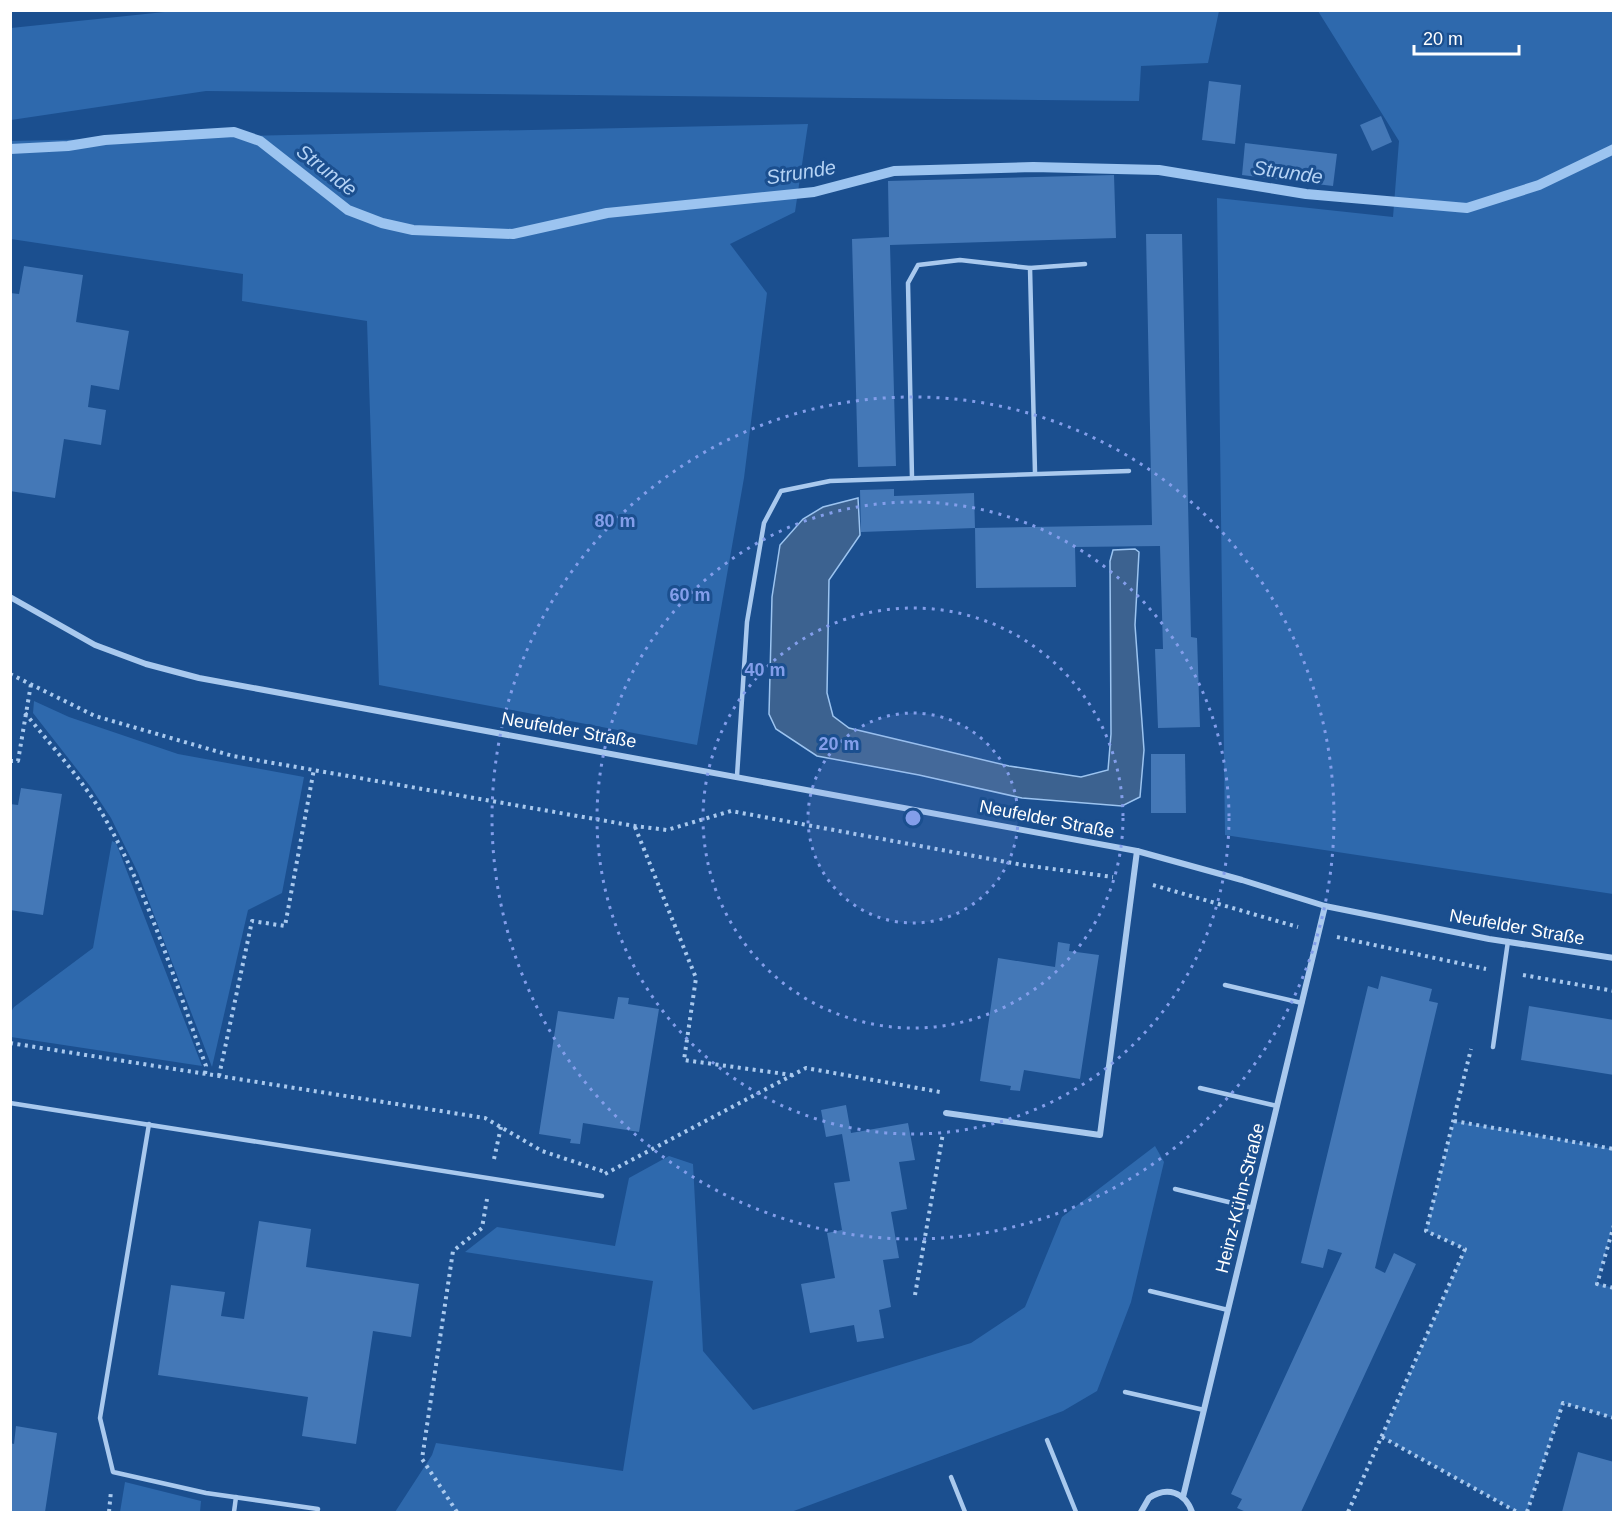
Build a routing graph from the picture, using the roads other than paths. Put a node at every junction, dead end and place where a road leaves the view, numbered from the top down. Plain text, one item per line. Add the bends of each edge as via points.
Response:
1 (1085, 264) dead end
2 (1030, 268) junction
3 (1129, 471) dead end
4 (1035, 473) junction
5 (912, 478) junction
6 (10, 597) edge
7 (737, 776) junction
8 (1137, 851) junction
9 (1325, 906) junction
10 (1508, 941) junction
11 (1614, 958) edge
12 (1225, 985) dead end
13 (1302, 1004) junction
14 (1492, 1047) dead end
15 (1200, 1088) dead end
16 (10, 1103) edge
17 (1277, 1106) junction
18 (946, 1113) road end
19 (149, 1124) junction
20 (1175, 1189) dead end
21 (602, 1196) road end
22 (1253, 1208) junction
23 (1150, 1291) dead end
24 (1228, 1310) junction
25 (1125, 1392) dead end
26 (1204, 1410) junction
27 (1047, 1440) dead end
28 (951, 1477) dead end
29 (236, 1497) junction
30 (1183, 1497) junction
31 (234, 1512) edge
32 (317, 1512) edge
33 (965, 1512) edge
34 (1076, 1512) edge
35 (1141, 1512) edge
36 (1192, 1512) edge

1 - 2 lane
2 - 4 lane
2 - 5 lane via 960,260 918,265 908,283
3 - 4 lane
4 - 5 lane
5 - 7 lane via 830,481 781,491 764,523 747,622
6 - 7 street, Neufelder Straße via 95,645 200,678
7 - 8 street, Neufelder Straße
8 - 9 street, Neufelder Straße
8 - 18 street, Neufelder Straße via 1100,1135
9 - 10 street, Neufelder Straße
9 - 13 street, Heinz-Kühn-Straße
10 - 11 street, Neufelder Straße
10 - 14 lane
12 - 13 lane
13 - 17 street, Heinz-Kühn-Straße
15 - 17 lane
16 - 19 lane
17 - 22 street, Heinz-Kühn-Straße
19 - 21 lane
19 - 29 lane via 100,1418 113,1472
20 - 22 lane
22 - 24 street, Heinz-Kühn-Straße
23 - 24 lane
24 - 26 street, Heinz-Kühn-Straße
25 - 26 lane
26 - 30 street, Heinz-Kühn-Straße
27 - 34 lane
28 - 33 lane
29 - 31 lane
29 - 32 lane via 318,1509
30 - 35 street via 1169,1491 1155,1494
30 - 36 street

